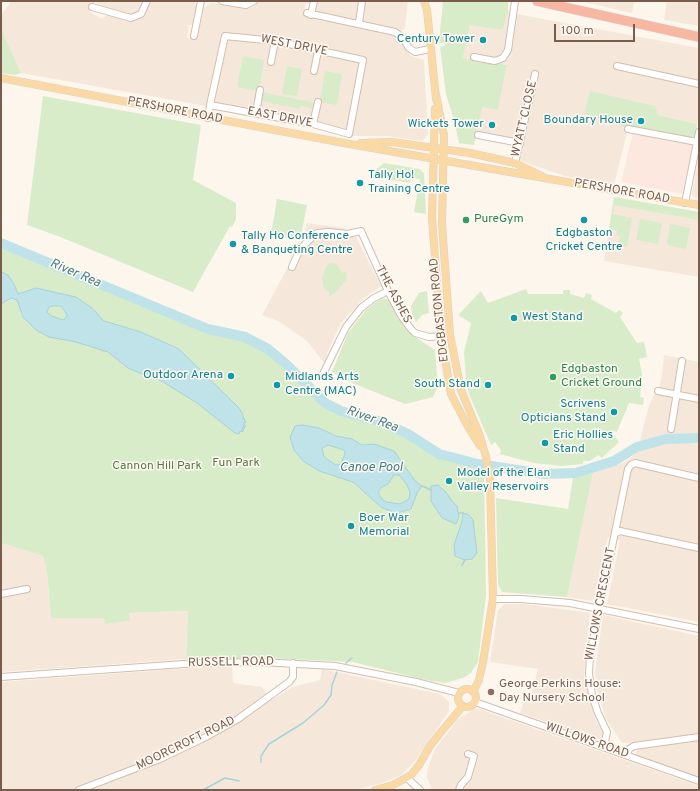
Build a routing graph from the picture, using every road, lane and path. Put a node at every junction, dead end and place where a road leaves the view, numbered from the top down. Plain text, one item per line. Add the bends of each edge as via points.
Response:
1 (147, 1) edge
2 (201, 1) edge
3 (222, 1) edge
4 (254, 1) edge
5 (314, 1) edge
6 (362, 1) edge
7 (424, 1) edge
8 (430, 1) edge
9 (515, 1) edge
10 (537, 1) edge
11 (92, 8) dead end
12 (428, 10) junction
13 (359, 23) junction
14 (194, 36) dead end
15 (699, 37) edge
16 (275, 41) junction
17 (430, 49) junction
18 (318, 51) junction
19 (474, 58) dead end
20 (270, 62) dead end
21 (617, 66) dead end
22 (314, 71) dead end
23 (535, 74) dead end
24 (1, 78) edge
25 (699, 84) edge
26 (260, 90) dead end
27 (436, 95) junction
28 (318, 102) dead end
29 (210, 104) junction
30 (256, 113) junction
31 (208, 118) junction
32 (291, 120) junction
33 (313, 124) junction
34 (628, 129) dead end
35 (289, 132) junction
36 (699, 132) edge
37 (349, 134) joint
38 (478, 134) dead end
39 (697, 142) junction
40 (520, 143) junction
41 (349, 144) junction
42 (434, 148) junction
43 (443, 149) junction
44 (434, 158) junction
45 (442, 159) junction
46 (515, 163) junction
47 (545, 178) junction
48 (686, 203) junction
49 (699, 205) edge
50 (292, 267) dead end
51 (446, 279) junction
52 (436, 280) junction
53 (388, 290) junction
54 (450, 335) junction
55 (441, 336) junction
56 (682, 361) dead end
57 (323, 374) dead end
58 (460, 390) junction
59 (658, 391) dead end
60 (451, 394) junction
61 (677, 395) junction
62 (697, 399) edge
63 (671, 429) dead end
64 (486, 455) junction
65 (699, 478) edge
66 (616, 533) junction
67 (699, 548) edge
68 (27, 589) dead end
69 (1, 594) edge
70 (493, 600) junction
71 (601, 609) junction
72 (699, 629) edge
73 (293, 663) junction
74 (1, 677) edge
75 (473, 692) junction
76 (459, 693) junction
77 (475, 702) junction
78 (462, 707) junction
79 (699, 737) edge
80 (604, 747) junction
81 (468, 754) dead end
82 (627, 754) junction
83 (407, 778) junction
84 (699, 781) edge
85 (79, 790) edge
86 (375, 790) edge
87 (420, 790) edge
88 (459, 790) edge

1 - 11 street via 139,16 131,18
2 - 14 street
3 - 4 street via 246,5
5 - 13 street via 309,14
6 - 13 street
7 - 12 main road
8 - 12 main road
9 - 19 street via 508,50 503,58 495,61
10 - 15 highway
12 - 17 main road
13 - 17 street via 395,32 402,37 411,51
16 - 18 street, WEST DRIVE
16 - 20 street
16 - 29 street, WEST DRIVE via 225,36
17 - 27 main road
18 - 22 street
18 - 37 street, WEST DRIVE via 363,60
21 - 25 street
23 - 40 street, WYATT CLOSE
24 - 31 main road, PERSHORE ROAD
26 - 30 street
27 - 42 main road, EDGBASTON ROAD
27 - 43 main road, EDGBASTON ROAD via 444,135
28 - 33 street
29 - 30 street, EAST DRIVE
29 - 31 street
30 - 32 street, EAST DRIVE
31 - 35 main road, PERSHORE ROAD
32 - 33 street, EAST DRIVE
32 - 35 street
33 - 37 street, EAST DRIVE
34 - 39 street
35 - 41 main road, PERSHORE ROAD
36 - 39 street
38 - 40 street
39 - 48 street
40 - 46 street, WYATT CLOSE
41 - 42 main road, PERSHORE ROAD via 392,142
41 - 44 main road, PERSHORE ROAD
42 - 43 main road, PERSHORE ROAD
42 - 44 main road, EDGBASTON ROAD
43 - 45 main road, EDGBASTON ROAD
43 - 46 main road, PERSHORE ROAD
44 - 45 main road, PERSHORE ROAD
44 - 52 main road, EDGBASTON ROAD via 432,218
45 - 47 main road, PERSHORE ROAD
45 - 51 main road, EDGBASTON ROAD via 442,224
46 - 47 main road, PERSHORE ROAD
47 - 48 main road, PERSHORE ROAD
48 - 49 main road, PERSHORE ROAD
50 - 53 street, THE ASHES via 299,251 317,233 347,234 361,231
51 - 52 main road
51 - 54 main road, EDGBASTON ROAD
52 - 55 main road, EDGBASTON ROAD
53 - 55 street, THE ASHES via 402,317 415,333 429,338
53 - 57 street via 361,308 346,327
54 - 55 main road
54 - 58 main road, EDGBASTON ROAD
55 - 60 main road, EDGBASTON ROAD
56 - 61 street
58 - 60 main road
58 - 64 main road, EDGBASTON ROAD
59 - 61 street
60 - 64 main road, EDGBASTON ROAD
61 - 62 street
61 - 63 street
64 - 70 main road, EDGBASTON ROAD via 490,472
65 - 66 street, WILLOWS CRESCENT via 635,463 631,465 628,469
66 - 67 street via 620,531
66 - 71 street, WILLOWS CRESCENT
68 - 69 street
70 - 71 street via 546,600
70 - 75 main road, EDGBASTON ROAD via 483,662
71 - 72 street
71 - 80 street, WILLOWS CRESCENT via 590,654 589,674 594,704 607,732
73 - 74 street, RUSSELL ROAD via 228,661
73 - 76 street, RUSSELL ROAD via 335,666
73 - 85 street, MOORCROFT ROAD via 293,677 289,682 238,719 160,759
75 - 76 main road via 467,689
75 - 77 main road via 476,695
76 - 78 main road via 458,702
77 - 78 main road via 469,708
77 - 80 street, WILLOWS ROAD
78 - 83 main road
79 - 82 street via 634,746
80 - 82 street, WILLOWS ROAD
81 - 88 street via 474,756 468,777
82 - 84 street, WILLOWS ROAD
83 - 86 main road
83 - 87 street

